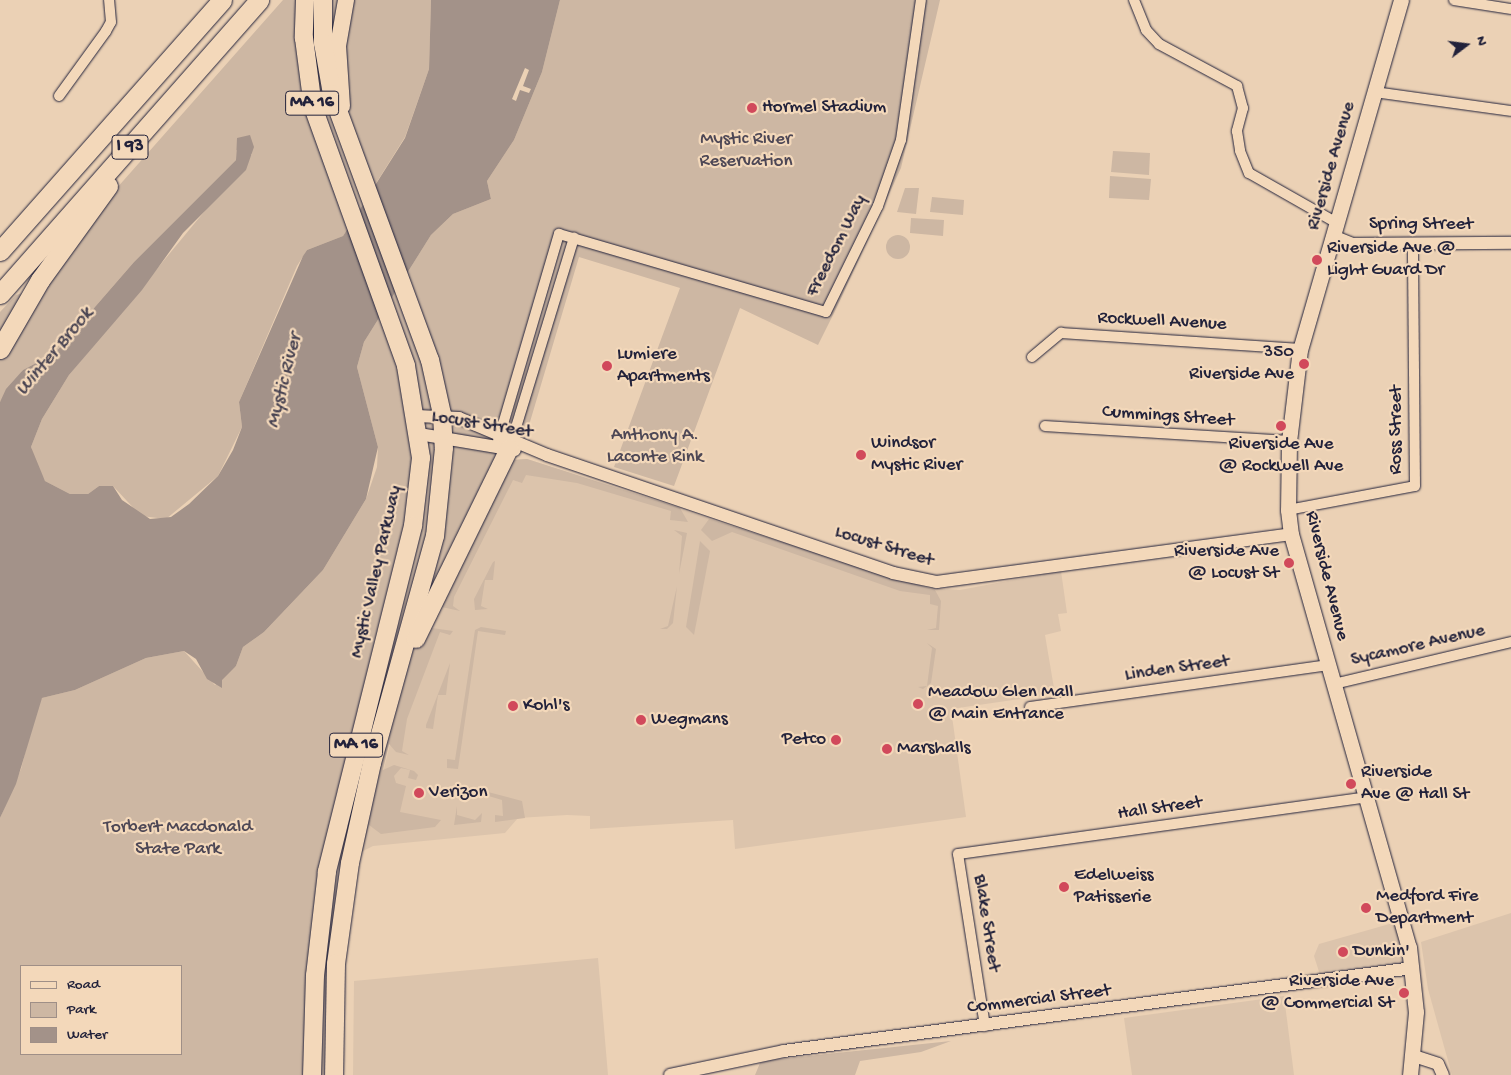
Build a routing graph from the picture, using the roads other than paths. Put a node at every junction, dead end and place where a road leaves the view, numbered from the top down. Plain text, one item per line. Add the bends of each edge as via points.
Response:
1 (109, 0) edge
2 (222, 0) edge
3 (259, 0) edge
4 (305, 0) edge
5 (323, 0) edge
6 (346, 0) edge
7 (921, 0) edge
8 (1134, 0) edge
9 (1401, 0) edge
10 (1454, 0) edge
11 (1511, 9) edge
12 (1374, 92) junction
13 (59, 96) dead end
14 (1511, 111) edge
15 (136, 139) junction
16 (362, 175) junction
17 (1335, 230) junction
18 (574, 238) junction
19 (1511, 243) edge
20 (1413, 244) junction
21 (0, 252) edge
22 (0, 294) edge
23 (0, 349) edge
24 (1300, 349) junction
25 (1032, 357) dead end
26 (442, 414) junction
27 (417, 416) junction
28 (1045, 426) dead end
29 (419, 434) junction
30 (444, 437) junction
31 (1289, 441) junction
32 (504, 443) junction
33 (1288, 510) junction
34 (1290, 534) junction
35 (1511, 642) edge
36 (1329, 665) junction
37 (1334, 684) junction
38 (390, 698) junction
39 (1030, 707) dead end
40 (1367, 797) junction
41 (958, 854) joint
42 (1413, 968) junction
43 (985, 1026) junction
44 (1414, 1056) junction
45 (312, 1075) edge
46 (334, 1075) edge
47 (670, 1075) edge
48 (1410, 1075) edge
49 (1443, 1075) edge

1 - 13 street via 111,17 106,31
2 - 21 highway, I 93
3 - 15 highway, I 93
4 - 27 highway, Mystic Valley Parkway / MA 16 via 304,38 311,98 396,337
5 - 16 highway via 332,94
6 - 16 main road, MA 16 via 338,46 339,82
7 - 18 street, Freedom Way via 901,140 878,206 826,312
8 - 17 street via 1146,30 1160,44 1236,86 1244,108 1237,131 1240,152 1249,173
9 - 12 main road, Riverside Avenue
10 - 11 street
12 - 14 street
12 - 17 main road, Riverside Avenue
15 - 22 highway, I 93
15 - 23 highway via 96,205 40,280
16 - 26 highway, MA 16 via 430,360
17 - 20 street, Spring Street via 1353,244
17 - 24 main road, Riverside Avenue
18 - 32 street
18 - 32 street, Freedom Way via 559,234
19 - 20 street, Spring Street
20 - 33 street, Ross Street via 1414,486
24 - 25 street, Rockwell Avenue via 1061,333
24 - 31 main road, Riverside Avenue
26 - 27 street, Locust Street
26 - 30 highway, MA 16
26 - 32 street, Locust Street
27 - 29 highway, Mystic Valley Parkway / MA 16
28 - 31 street, Cummings Street
29 - 30 street, Locust Street
29 - 45 highway, Mystic Valley Parkway / MA 16 via 415,517 342,797 324,890 314,984
30 - 32 street, Locust Street
30 - 38 highway, MA 16 via 437,528
31 - 33 main road, Riverside Avenue
32 - 34 street, Locust Street via 539,452 893,573 937,582
32 - 38 highway
33 - 34 main road, Riverside Avenue
34 - 36 main road, Riverside Avenue
35 - 37 street, Sycamore Avenue
36 - 37 main road, Riverside Avenue
36 - 39 street, Linden Street
37 - 40 main road, Riverside Avenue
38 - 46 highway, MA 16 via 344,896 333,1006
40 - 41 street, Hall Street
40 - 42 main road, Riverside Avenue
41 - 43 street, Blake Street
42 - 43 street, Commercial Street
42 - 44 main road, Riverside Avenue
43 - 47 street, Commercial Street via 784,1052
44 - 48 main road, Riverside Avenue
44 - 49 street via 1438,1064

